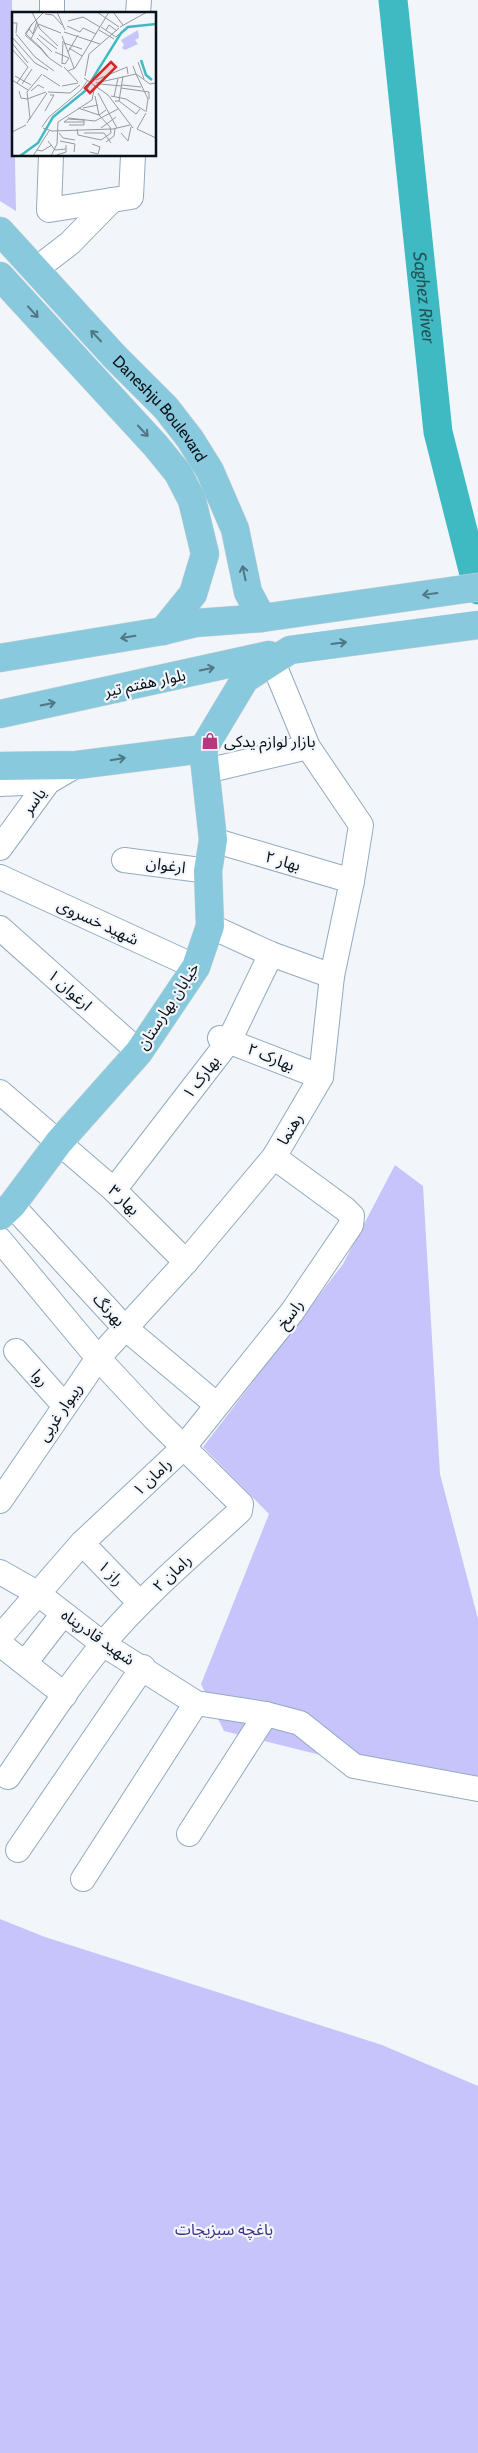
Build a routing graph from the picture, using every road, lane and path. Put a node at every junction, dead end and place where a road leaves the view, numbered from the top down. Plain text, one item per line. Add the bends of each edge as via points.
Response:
1 (51, 156) edge
2 (133, 156) edge
3 (112, 200) junction
4 (88, 204) junction
5 (0, 231) edge
6 (33, 267) junction
7 (2, 284) edge
8 (478, 587) edge
9 (262, 618) junction
10 (478, 625) edge
11 (163, 631) junction
12 (0, 658) edge
13 (284, 661) junction
14 (0, 714) edge
15 (308, 746) junction
16 (205, 760) junction
17 (77, 765) junction
18 (0, 766) edge
19 (48, 782) junction
20 (0, 784) edge
21 (213, 840) junction
22 (0, 848) edge
23 (124, 860) dead end
24 (208, 871) junction
25 (0, 877) edge
26 (352, 881) junction
27 (210, 926) junction
28 (0, 928) edge
29 (271, 954) junction
30 (196, 967) junction
31 (332, 976) junction
32 (225, 1040) junction
33 (139, 1052) junction
34 (321, 1077) junction
35 (0, 1092) edge
36 (59, 1142) junction
37 (274, 1157) junction
38 (114, 1190) junction
39 (6, 1210) edge
40 (0, 1240) edge
41 (186, 1262) junction
42 (124, 1327) junction
43 (16, 1351) dead end
44 (98, 1358) junction
45 (64, 1405) junction
46 (217, 1405) junction
47 (183, 1448) junction
48 (0, 1501) edge
49 (82, 1543) junction
50 (0, 1572) edge
51 (37, 1593) junction
52 (140, 1603) junction
53 (63, 1614) junction
54 (0, 1636) edge
55 (0, 1644) edge
56 (103, 1644) junction
57 (25, 1663) junction
58 (143, 1667) junction
59 (64, 1694) junction
60 (196, 1703) junction
61 (266, 1714) junction
62 (8, 1777) dead end
63 (478, 1789) edge
64 (188, 1834) dead end
65 (18, 1850) dead end
66 (83, 1879) dead end

1 - 4 street via 49,210
2 - 3 street via 131,198
3 - 4 street
3 - 6 street via 70,243
4 - 6 street
5 - 6 main road, Daneshju Boulevard
6 - 7 main road
9 -> 6 main road, Daneshju Boulevard via 248,592 235,529 210,471 190,438 166,408
7 -> 11 main road, Daneshju Boulevard via 156,446 178,473 192,500 205,554 193,594
8 -> 9 main road
9 - 11 main road via 196,623
13 -> 10 main road, بلوار هفتم تیر
11 -> 12 main road
14 -> 13 main road, بلوار هفتم تیر
13 - 15 street, رهنما
13 - 16 main road via 245,679
15 - 16 street
15 - 26 street, رهنما via 360,825
17 -> 16 main road
16 - 21 main road, خیابان بهارستان
17 - 18 main road
17 - 19 street, یاسر
19 - 20 street
19 - 22 street, یاسر
21 - 24 main road, خیابان بهارستان
21 - 26 street, بهار ۲
23 - 24 street, ارغوان
24 - 27 main road, خیابان بهارستان
25 - 30 street, شهید خسروی
26 - 31 street, رهنما
27 - 29 street
27 - 30 main road, خیابان بهارستان
28 - 33 street, ارغوان ۱
29 - 31 street
29 - 32 street, بهارک ۱
30 - 33 main road, خیابان بهارستان
31 - 34 street, رهنما
32 - 34 street, بهارک ۲
32 - 38 street, بهارک ۱
33 - 36 main road, خیابان بهارستان
34 - 37 street, رهنما
35 - 36 street, بهار ۳
36 - 38 street, بهار ۳
36 - 39 main road, خیابان بهارستان
37 - 41 street, رهنما
37 - 46 street, راسخ via 352,1216 350,1224 292,1312
38 - 41 street, بهار ۳
39 - 42 street, بهرنگ
40 - 44 street
41 - 42 street, رهنما
42 - 44 street, ریبوار غربی
42 - 46 street, بهرنگ
43 - 45 street, روا
44 - 45 street, ریبوار غربی
44 - 47 street
45 - 48 street, ریبوار غربی
46 - 47 street, رامان ۱
47 - 49 street, رامان ۱
47 - 52 street, رامان ۲ via 237,1498 241,1504 240,1511
49 - 51 street, رامان ۱
49 - 52 street, راز ۱
50 - 51 street, شهید قادرپناه
51 - 53 street, شهید قادرپناه
51 - 54 street, رامان ۱
52 - 56 street, رامان ۲
53 - 56 street, شهید قادرپناه
53 - 57 street
55 - 57 street
56 - 58 street, شهید قادرپناه
56 - 59 street, رامان ۲
57 - 59 street
58 - 60 street, شهید قادرپناه
58 - 65 street
59 - 62 street, رامان ۲
60 - 61 street
60 - 66 street
61 - 63 street via 300,1723 354,1766
61 - 64 street

